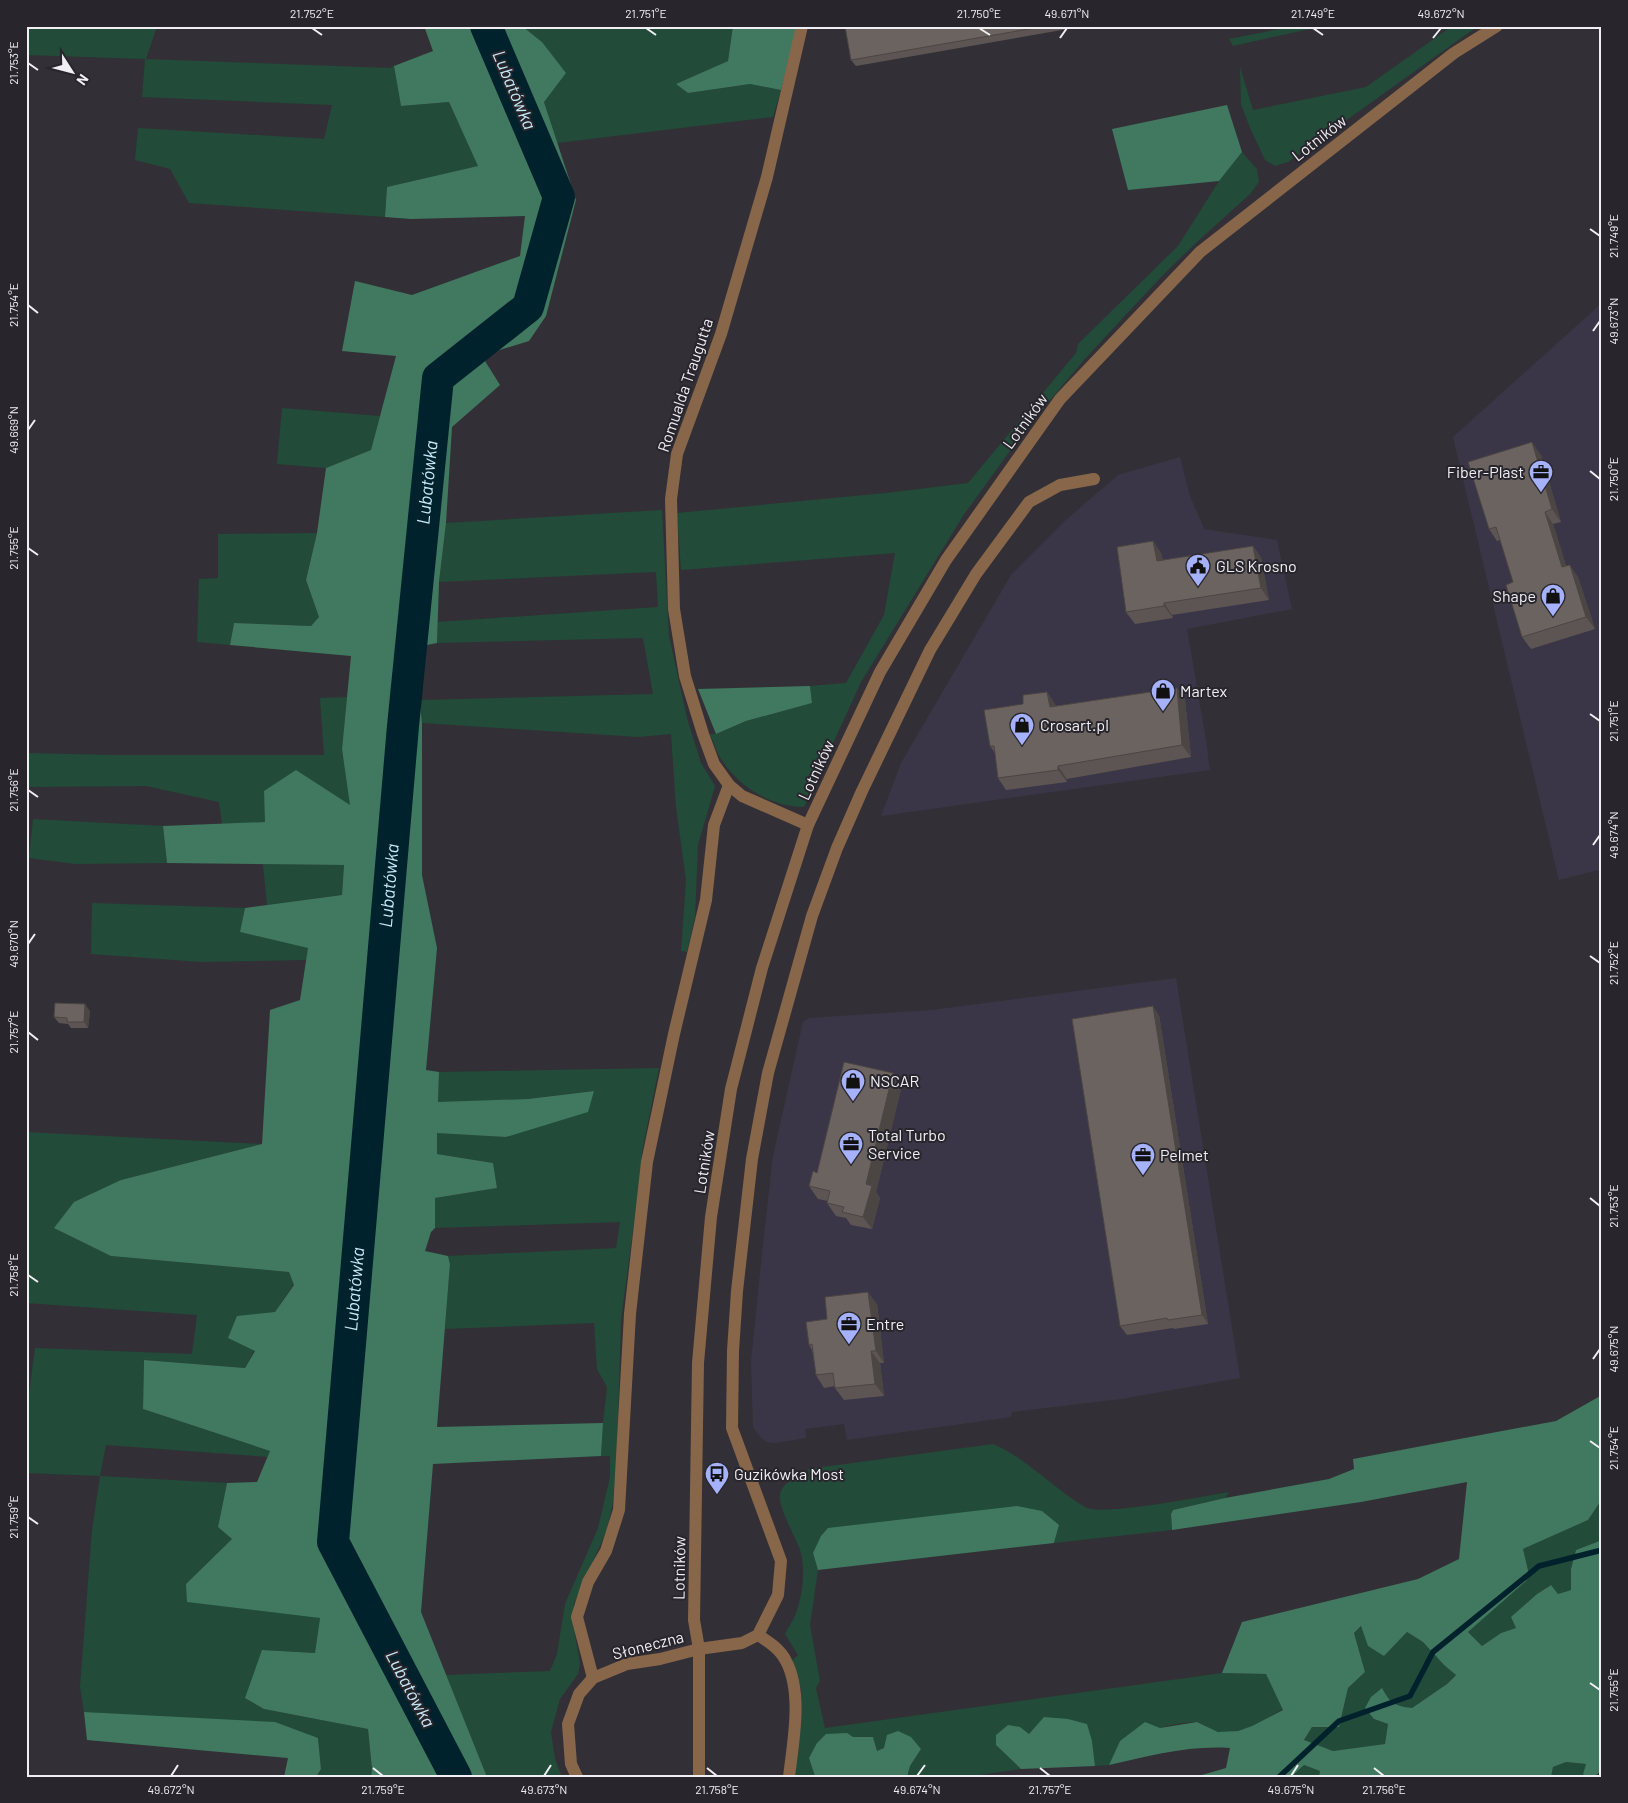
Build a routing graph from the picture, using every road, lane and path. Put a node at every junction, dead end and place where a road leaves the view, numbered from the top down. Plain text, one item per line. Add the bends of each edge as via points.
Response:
1 (802, 26) edge
2 (1497, 26) edge
3 (1094, 479) dead end
4 (730, 785) junction
5 (808, 825) junction
6 (758, 1635) junction
7 (699, 1649) junction
8 (593, 1678) junction
9 (577, 1777) edge
10 (699, 1777) edge
11 (790, 1777) edge

1 - 4 street, Romualda Traugutta via 767,177 721,334 677,454 671,499 674,609 685,676 714,764
2 - 5 street, Lotników via 1454,53 1200,252 1060,400 946,560 880,672
3 - 6 street via 1060,485 1029,502 976,574 930,650 862,791 812,916 768,1073 753,1149 733,1351 732,1428 782,1561 778,1595
4 - 5 street, Romualda Traugutta via 742,796
4 - 8 street via 714,824 706,900 647,1162 630,1314 618,1510 606,1551 588,1582 577,1617
5 - 7 street, Lotników via 762,968 731,1089 712,1217 698,1363 694,1620
6 - 7 street, Słoneczna via 742,1643
6 - 11 street via 778,1649 792,1677 796,1703
7 - 8 street, Słoneczna via 627,1664
7 - 10 street, Lotników
8 - 9 street, Słoneczna via 579,1694 568,1724 571,1764

